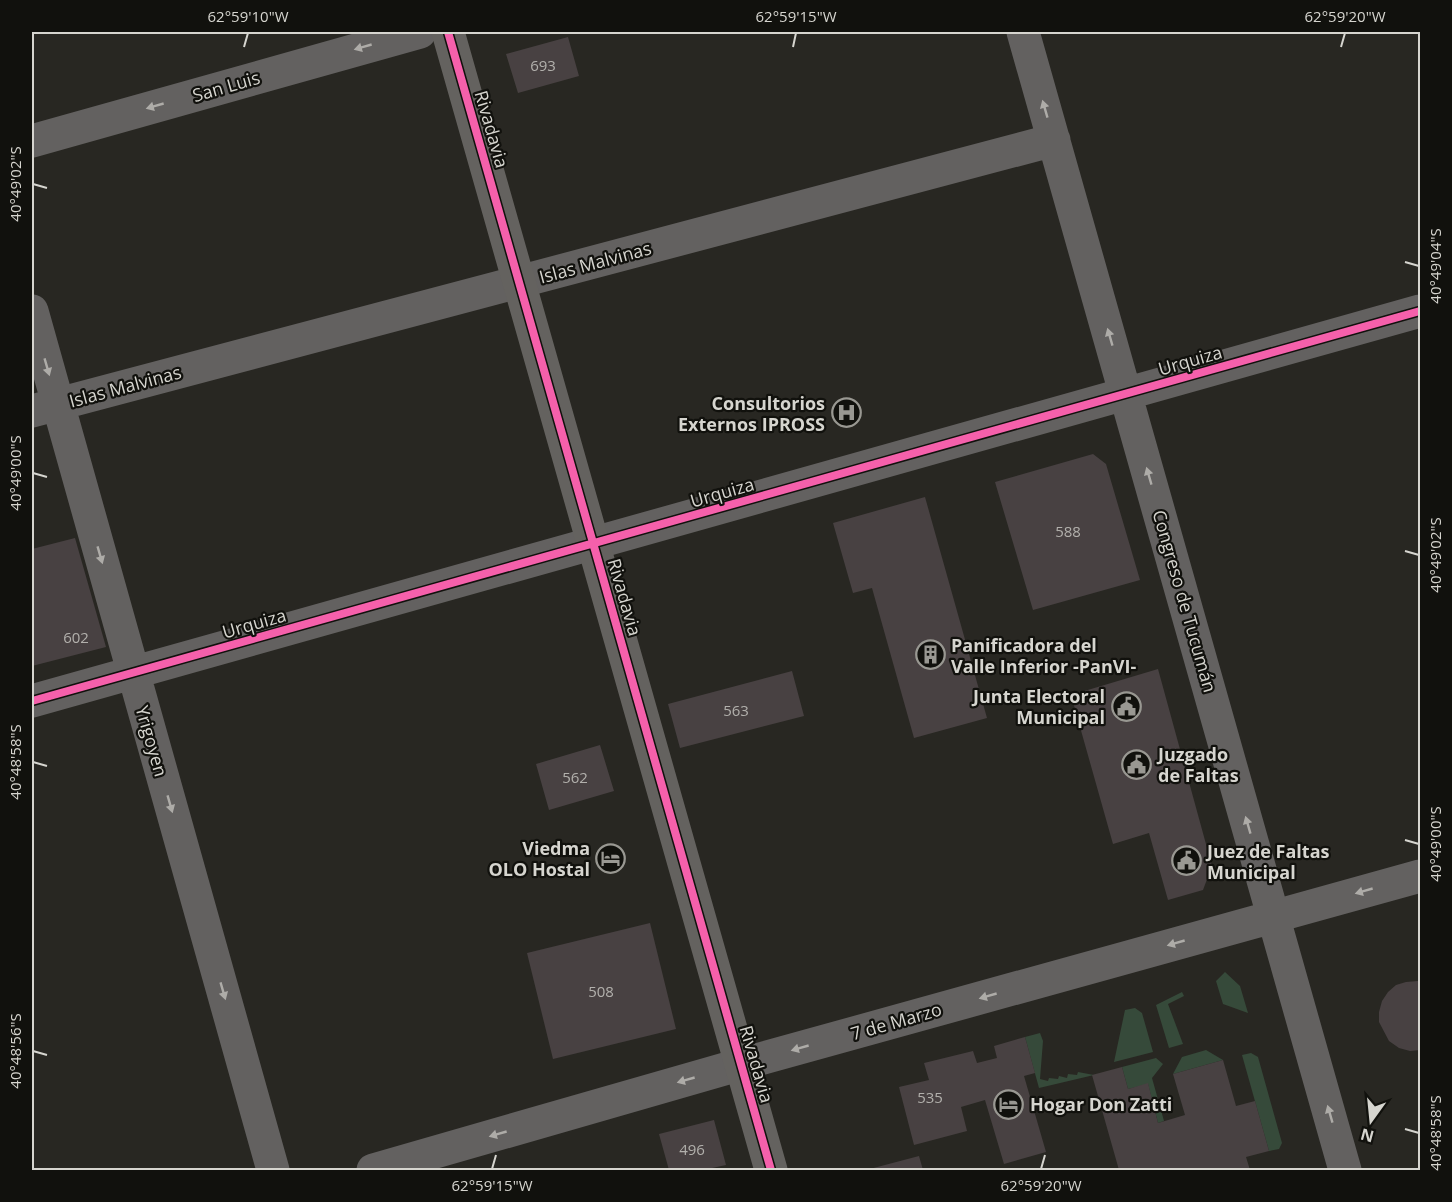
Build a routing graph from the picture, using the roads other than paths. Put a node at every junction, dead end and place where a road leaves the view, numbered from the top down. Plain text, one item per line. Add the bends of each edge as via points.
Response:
1 (420, 32) edge
2 (448, 32) edge
3 (1023, 32) edge
4 (1054, 140) junction
5 (32, 141) edge
6 (519, 282) junction
7 (32, 311) edge
8 (1420, 311) edge
9 (1126, 393) junction
10 (45, 408) edge
11 (594, 543) junction
12 (133, 673) junction
13 (32, 701) edge
14 (1420, 876) edge
15 (1274, 916) junction
16 (742, 1064) junction
17 (273, 1170) edge
18 (373, 1170) edge
19 (771, 1170) edge
20 (1345, 1170) edge

1 -> 5 street, San Luis
2 - 6 main road, Rivadavia
4 -> 3 street, Congreso de Tucumán
4 - 6 street, Islas Malvinas
9 -> 4 street, Congreso de Tucumán
6 - 10 street, Islas Malvinas
6 - 11 main road, Rivadavia
7 -> 10 street, Yrigoyen
8 - 9 street, Urquiza
9 - 11 street, Urquiza
15 -> 9 street, Congreso de Tucumán
10 -> 12 street, Yrigoyen
11 - 12 street, Urquiza
11 - 16 main road, Rivadavia
12 - 13 street, Urquiza
12 -> 17 street, Yrigoyen
14 -> 15 street, 7 de Marzo
15 -> 16 street, 7 de Marzo
20 -> 15 street, Congreso de Tucumán
16 -> 18 street, 7 de Marzo
16 - 19 main road, Rivadavia

